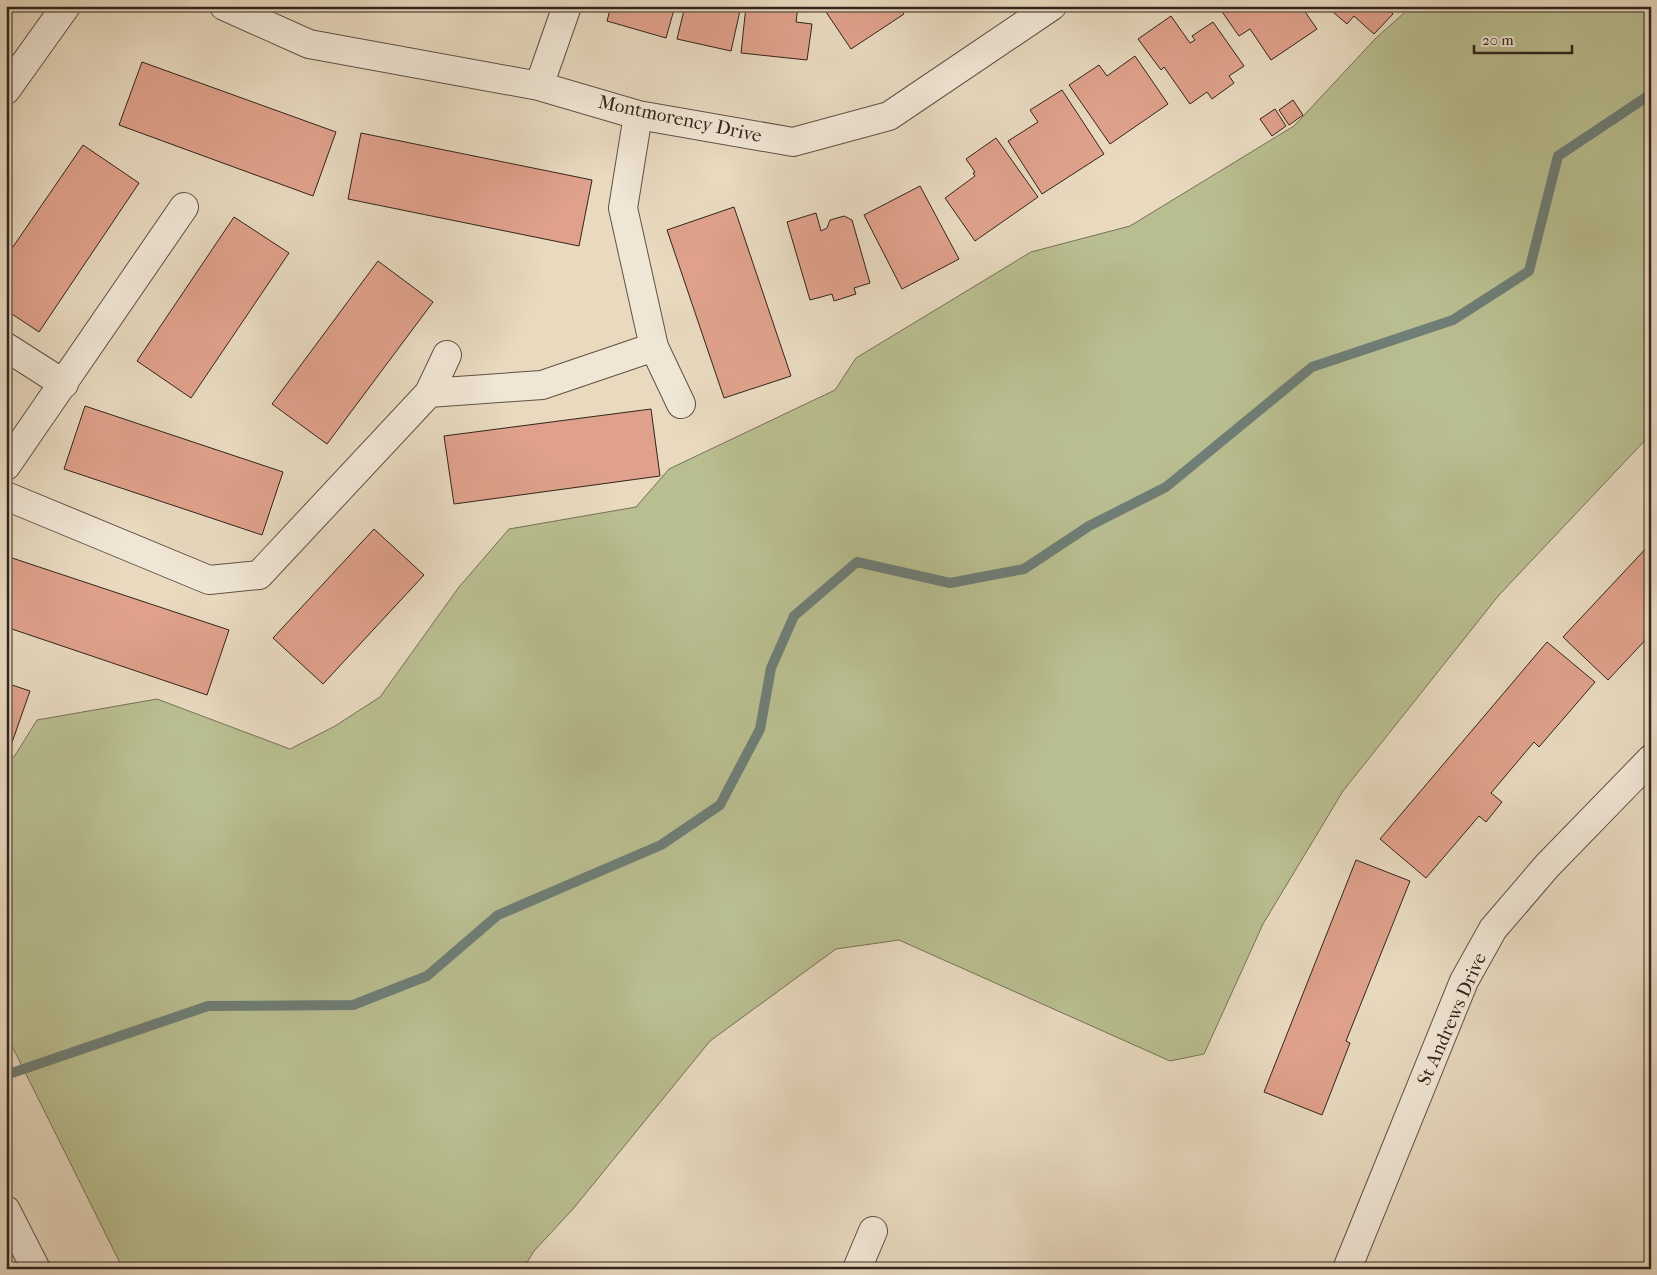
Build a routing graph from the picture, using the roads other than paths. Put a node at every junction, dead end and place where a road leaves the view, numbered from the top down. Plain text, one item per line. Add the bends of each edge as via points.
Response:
1 (66, 6) edge
2 (224, 6) edge
3 (567, 6) edge
4 (1052, 6) edge
5 (539, 86) junction
6 (6, 90) edge
7 (638, 115) junction
8 (184, 207) dead end
9 (6, 347) edge
10 (654, 347) junction
11 (447, 355) dead end
12 (64, 384) junction
13 (429, 393) junction
14 (681, 404) dead end
15 (6, 466) edge
16 (6, 496) edge
17 (1651, 759) edge
18 (6, 1210) edge
19 (873, 1231) dead end
20 (36, 1269) edge
21 (857, 1269) edge
22 (1347, 1269) edge

1 - 6 street
2 - 5 street, Montmorency Drive via 309,44
3 - 5 street
4 - 7 street, Montmorency Drive via 889,116 793,142
5 - 7 street, Montmorency Drive
7 - 10 street via 623,208
8 - 12 street
9 - 12 street
10 - 13 street via 542,385
10 - 14 street
11 - 13 street
12 - 15 street
13 - 16 street via 259,575 210,580
17 - 22 street, St Andrews Drive via 1547,866 1493,929 1464,981
18 - 20 street
19 - 21 street

